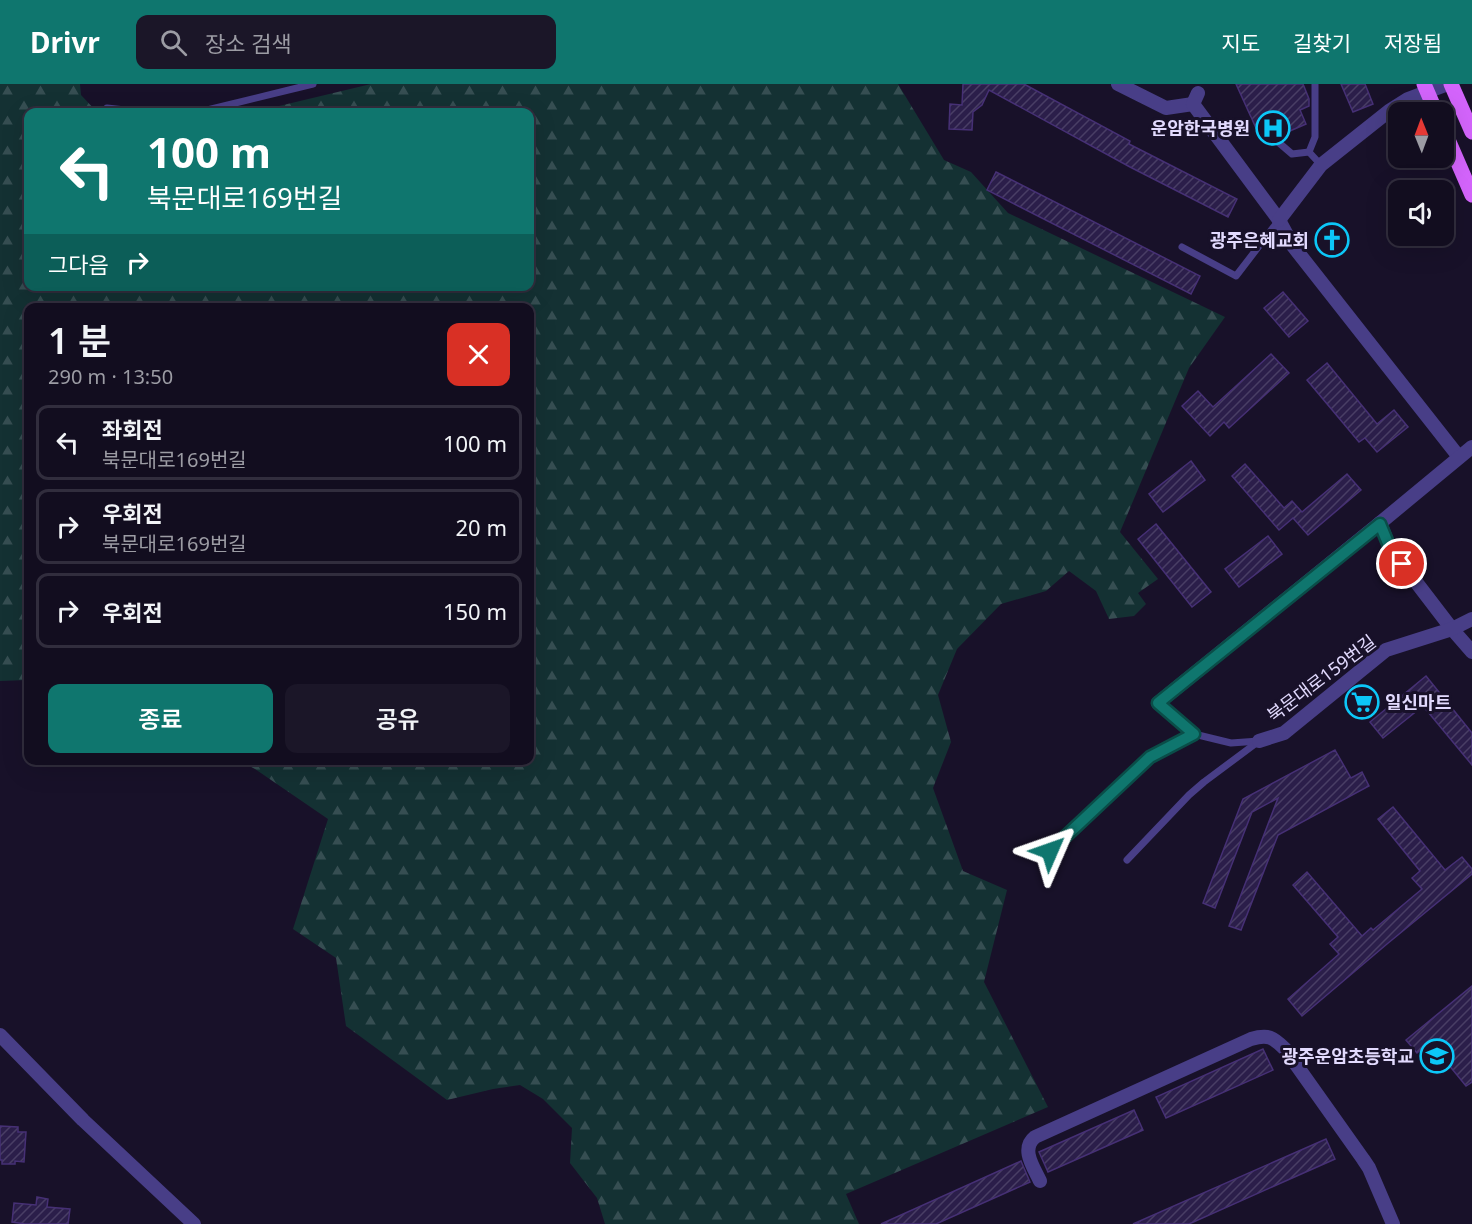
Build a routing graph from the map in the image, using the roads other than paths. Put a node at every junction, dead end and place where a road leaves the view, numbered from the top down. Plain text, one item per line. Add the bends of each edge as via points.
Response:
1 (313, 84) edge
2 (1118, 84) edge
3 (1315, 84) edge
4 (1450, 84) edge
5 (1426, 88) edge
6 (1197, 94) edge
7 (1432, 102) edge
8 (215, 108) edge
9 (1472, 132) edge
10 (1278, 142) dead end
11 (1309, 152) junction
12 (1454, 153) edge
13 (1321, 165) junction
14 (1472, 195) edge
15 (1280, 220) junction
16 (1182, 247) dead end
17 (1472, 447) edge
18 (1459, 457) junction
19 (1380, 524) junction
20 (1472, 619) edge
21 (1452, 629) junction
22 (1472, 652) edge
23 (1158, 703) joint
24 (1194, 734) junction
25 (1259, 741) junction
26 (1050, 851) dead end
27 (1127, 860) dead end
28 (0, 1035) edge
29 (1040, 1181) dead end
30 (194, 1224) edge
31 (1393, 1224) edge

1 - 8 lane
2 - 6 street via 1166,108
3 - 11 lane via 1315,136
4 - 5 street
4 - 9 main road
5 - 7 main road
5 - 13 street via 1389,111
6 - 15 street
10 - 11 lane via 1292,154
11 - 13 lane
12 - 14 main road
13 - 15 street
15 - 16 lane via 1236,276
15 - 18 street via 1293,246
17 - 18 street
18 - 19 street
19 - 21 street via 1390,548
19 - 23 street
20 - 21 street, 북문대로159번길
21 - 22 street
21 - 25 street, 북문대로159번길 via 1386,650 1284,733
23 - 24 lane
24 - 25 lane via 1231,743
24 - 26 lane via 1150,757
25 - 27 lane via 1189,795
28 - 30 street
29 - 31 street via 1028,1150 1035,1137 1266,1036 1286,1049 1363,1158

